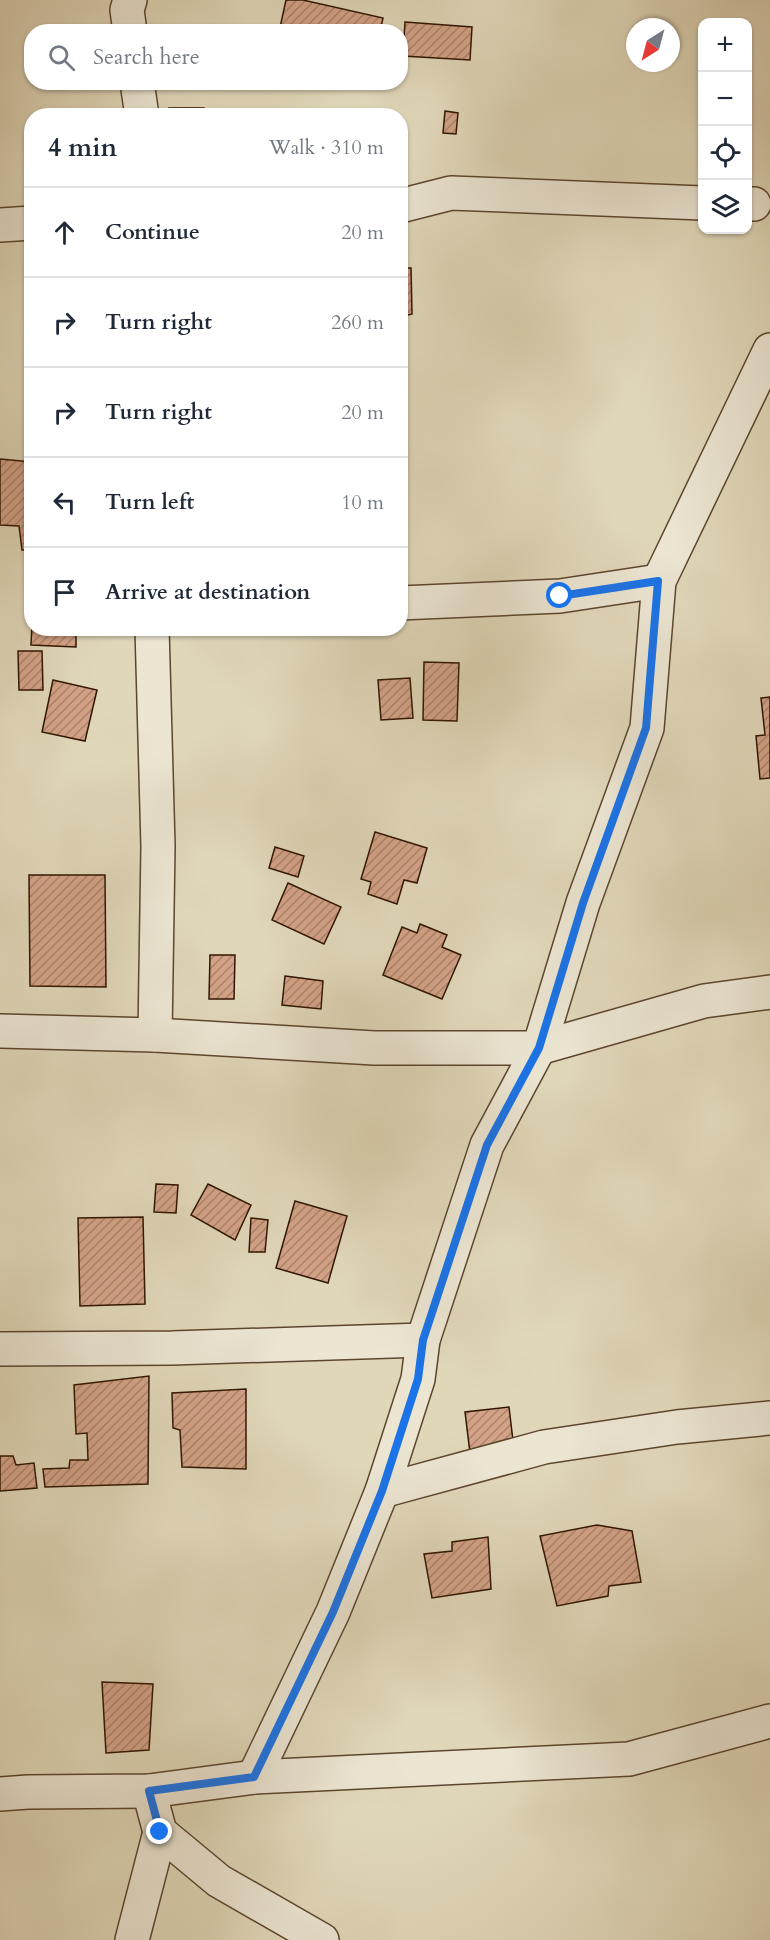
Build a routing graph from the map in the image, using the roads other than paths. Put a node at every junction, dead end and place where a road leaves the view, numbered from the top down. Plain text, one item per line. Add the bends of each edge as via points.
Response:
1 (130, 0) edge
2 (129, 24) edge
3 (138, 90) edge
4 (141, 108) edge
5 (698, 203) edge
6 (408, 204) edge
7 (24, 223) edge
8 (0, 225) edge
9 (770, 350) edge
10 (658, 581) junction
11 (408, 603) edge
12 (152, 636) edge
13 (770, 992) edge
14 (0, 1031) edge
15 (155, 1035) junction
16 (539, 1048) junction
17 (423, 1340) junction
18 (0, 1348) edge
19 (770, 1418) edge
20 (382, 1491) junction
21 (770, 1722) edge
22 (254, 1777) junction
23 (149, 1791) junction
24 (0, 1794) edge
25 (160, 1832) junction
26 (132, 1940) edge
27 (322, 1940) edge

1 - 2 street
3 - 4 street
5 - 6 street via 451,193
7 - 8 street
9 - 10 street
10 - 11 street via 560,596
10 - 16 street via 646,728 583,903
12 - 15 street via 158,846
13 - 16 street via 704,1001
14 - 15 street
15 - 16 street via 374,1048
16 - 17 street via 487,1145
17 - 18 street via 172,1348
17 - 20 street via 418,1379
19 - 20 street via 544,1447
20 - 22 street via 333,1612
21 - 22 street via 629,1759
22 - 23 street
23 - 24 street
23 - 25 street
25 - 26 street
25 - 27 street via 219,1881

